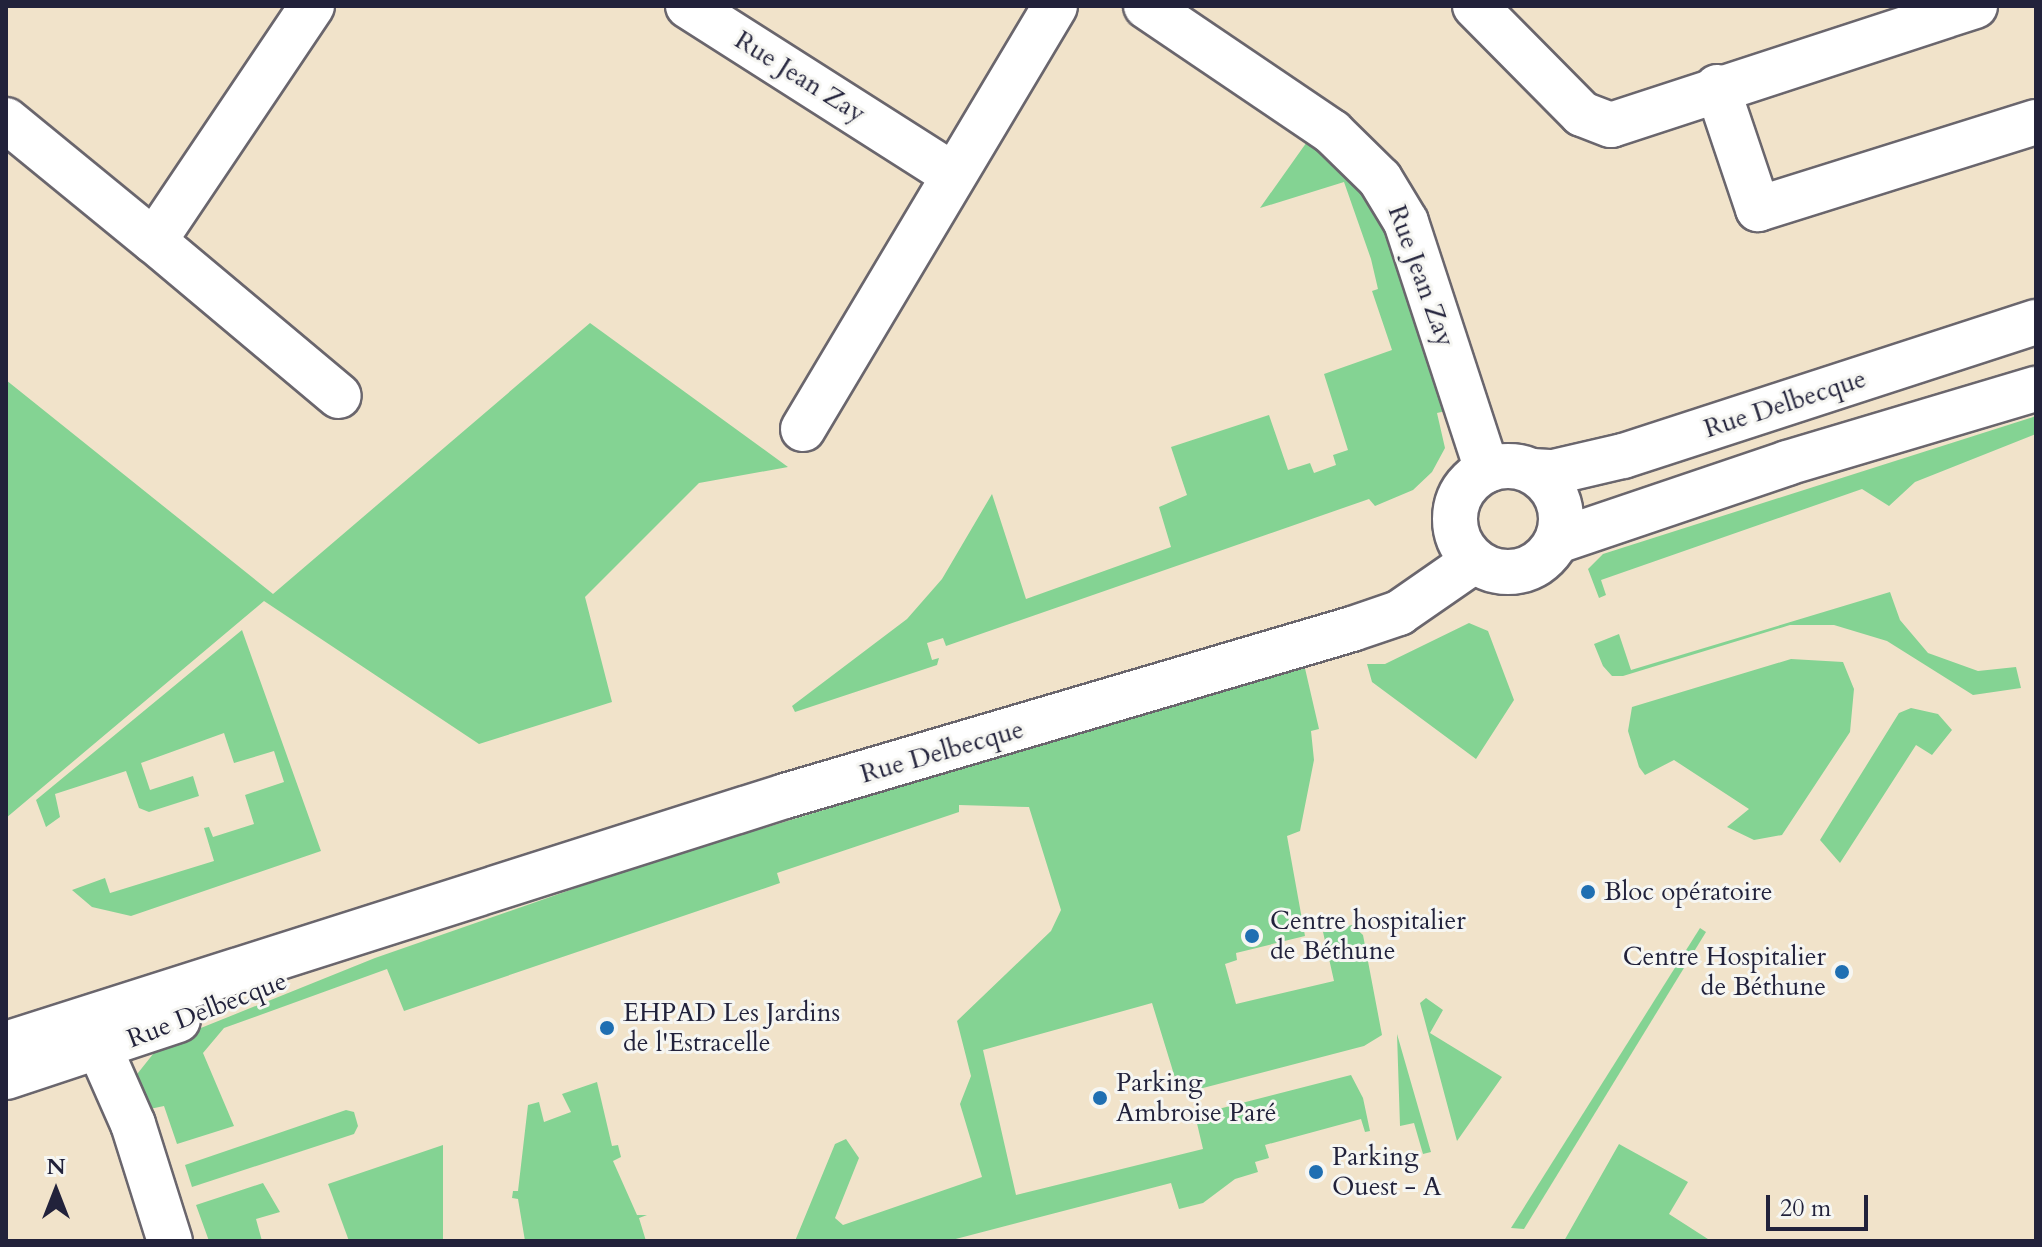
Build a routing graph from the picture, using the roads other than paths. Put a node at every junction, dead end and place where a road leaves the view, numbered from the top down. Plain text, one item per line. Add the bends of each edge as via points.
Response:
1 (312, 6) edge
2 (688, 6) edge
3 (1055, 6) edge
4 (1146, 6) edge
5 (1475, 6) edge
6 (1975, 6) edge
7 (1717, 87) junction
8 (6, 120) edge
9 (2036, 122) edge
10 (952, 174) junction
11 (154, 241) junction
12 (2036, 322) edge
13 (2036, 389) edge
14 (339, 396) dead end
15 (803, 429) dead end
16 (1487, 470) junction
17 (1532, 471) junction
18 (1557, 541) junction
19 (1474, 561) junction
20 (94, 1035) junction
21 (6, 1044) edge
22 (6, 1077) edge
23 (170, 1241) edge

1 - 11 street
2 - 10 street, Rue Jean Zay
3 - 10 street
4 - 16 street, Rue Jean Zay via 1332,132 1380,179 1406,222
5 - 7 street via 1582,114 1596,121 1611,125
6 - 7 street
7 - 9 street via 1758,209
8 - 11 street
10 - 15 street
11 - 14 street
12 - 17 street, Rue Delbecque via 1623,456 1554,472
13 - 18 street via 1787,463
16 - 17 street via 1509,466
16 - 19 street via 1459,497 1455,517 1461,545
17 - 18 street via 1558,500
18 - 19 street via 1549,554 1521,571 1488,569
19 - 20 street, Rue Delbecque via 1399,613 785,796 398,922 315,942
20 - 21 street, Rue Delbecque
20 - 22 street, Rue Delbecque
20 - 23 street via 133,1124

